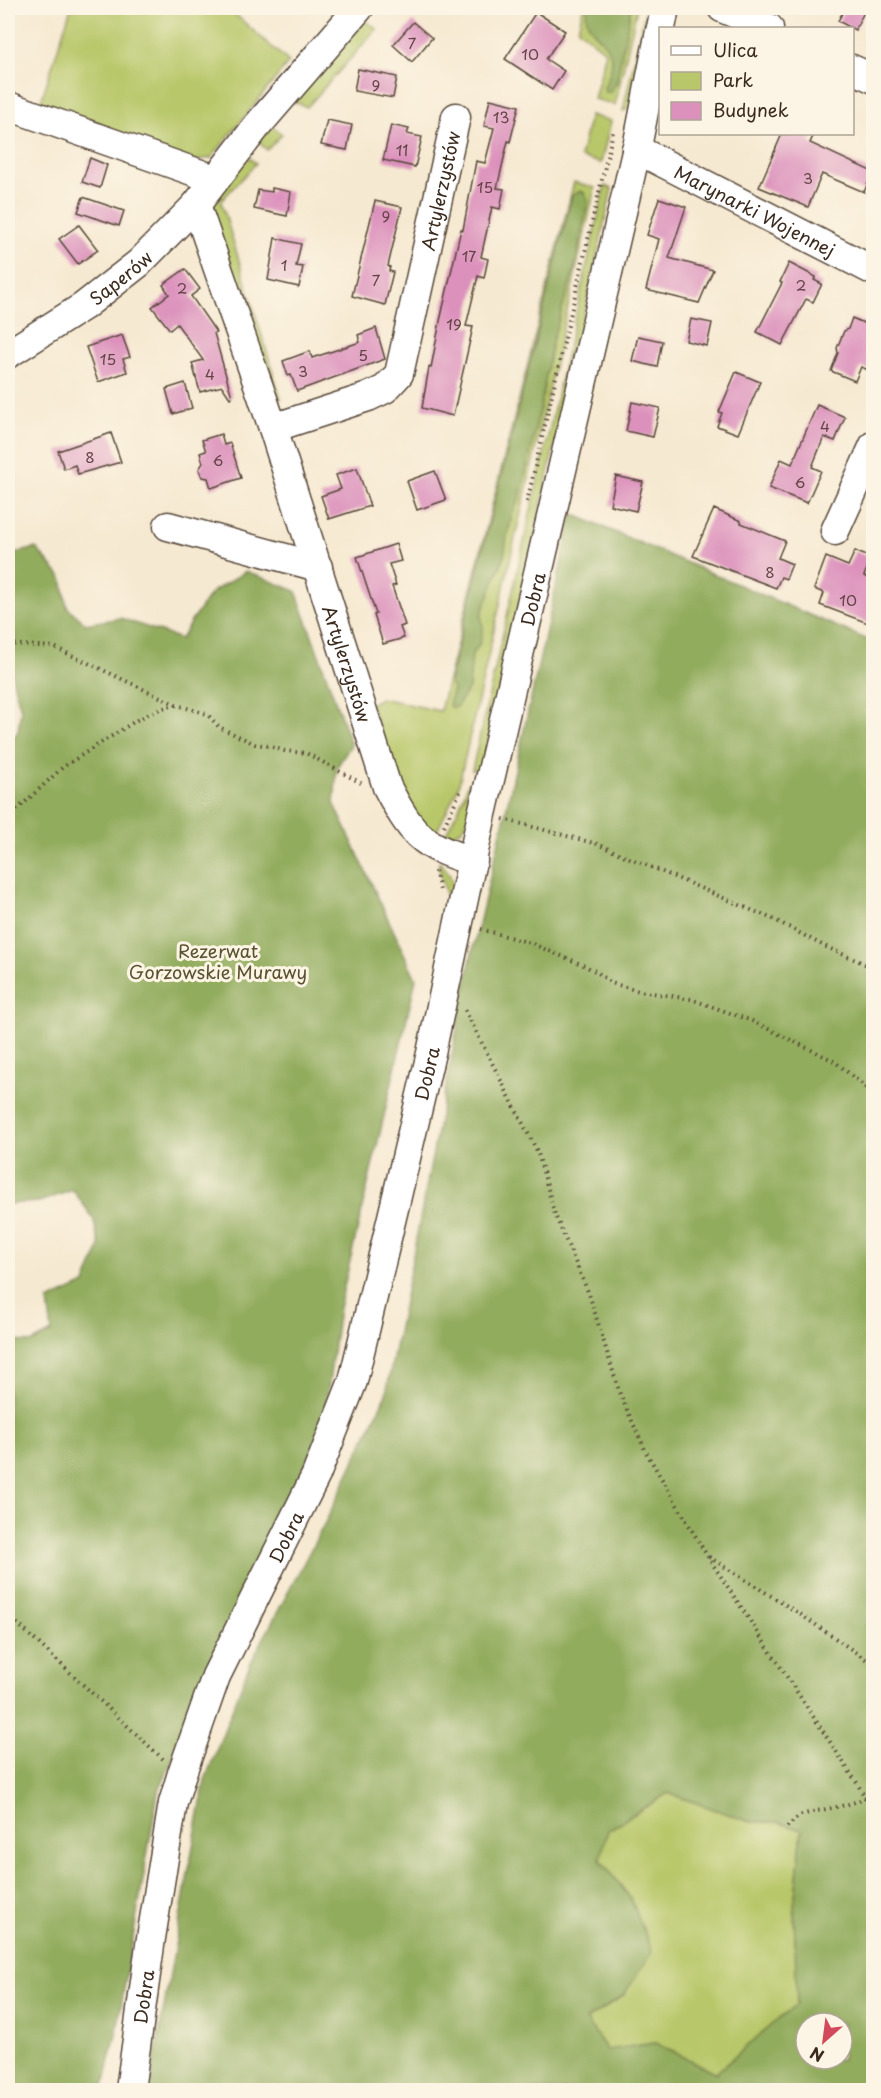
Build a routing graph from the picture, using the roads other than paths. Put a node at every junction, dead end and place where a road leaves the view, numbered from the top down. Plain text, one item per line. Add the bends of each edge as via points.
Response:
1 (359, 8) edge
2 (665, 8) edge
3 (722, 8) edge
4 (662, 27) edge
5 (767, 27) edge
6 (659, 40) edge
7 (854, 70) edge
8 (873, 79) edge
9 (8, 106) edge
10 (456, 117) dead end
11 (636, 149) junction
12 (215, 179) junction
13 (196, 205) junction
14 (873, 271) edge
15 (8, 354) edge
16 (273, 428) junction
17 (873, 445) edge
18 (168, 526) dead end
19 (835, 531) dead end
20 (318, 567) junction
21 (473, 861) junction
22 (130, 2091) edge

1 - 12 street, Saperów
2 - 4 street, Dobra
3 - 5 street
6 - 11 street, Dobra
7 - 8 street
9 - 12 street
10 - 16 street, Artylerzystów via 399,374 385,389 368,397
11 - 14 street, Marynarki Wojennej
11 - 21 street, Dobra
12 - 13 street, Saperów
13 - 15 street, Saperów via 139,263 100,294
13 - 16 street, Artylerzystów
16 - 20 street, Artylerzystów
17 - 19 street
18 - 20 street
20 - 21 street, Artylerzystów via 387,787 401,814 424,841
21 - 22 street, Dobra via 353,1381 316,1475 216,1676 173,1803

